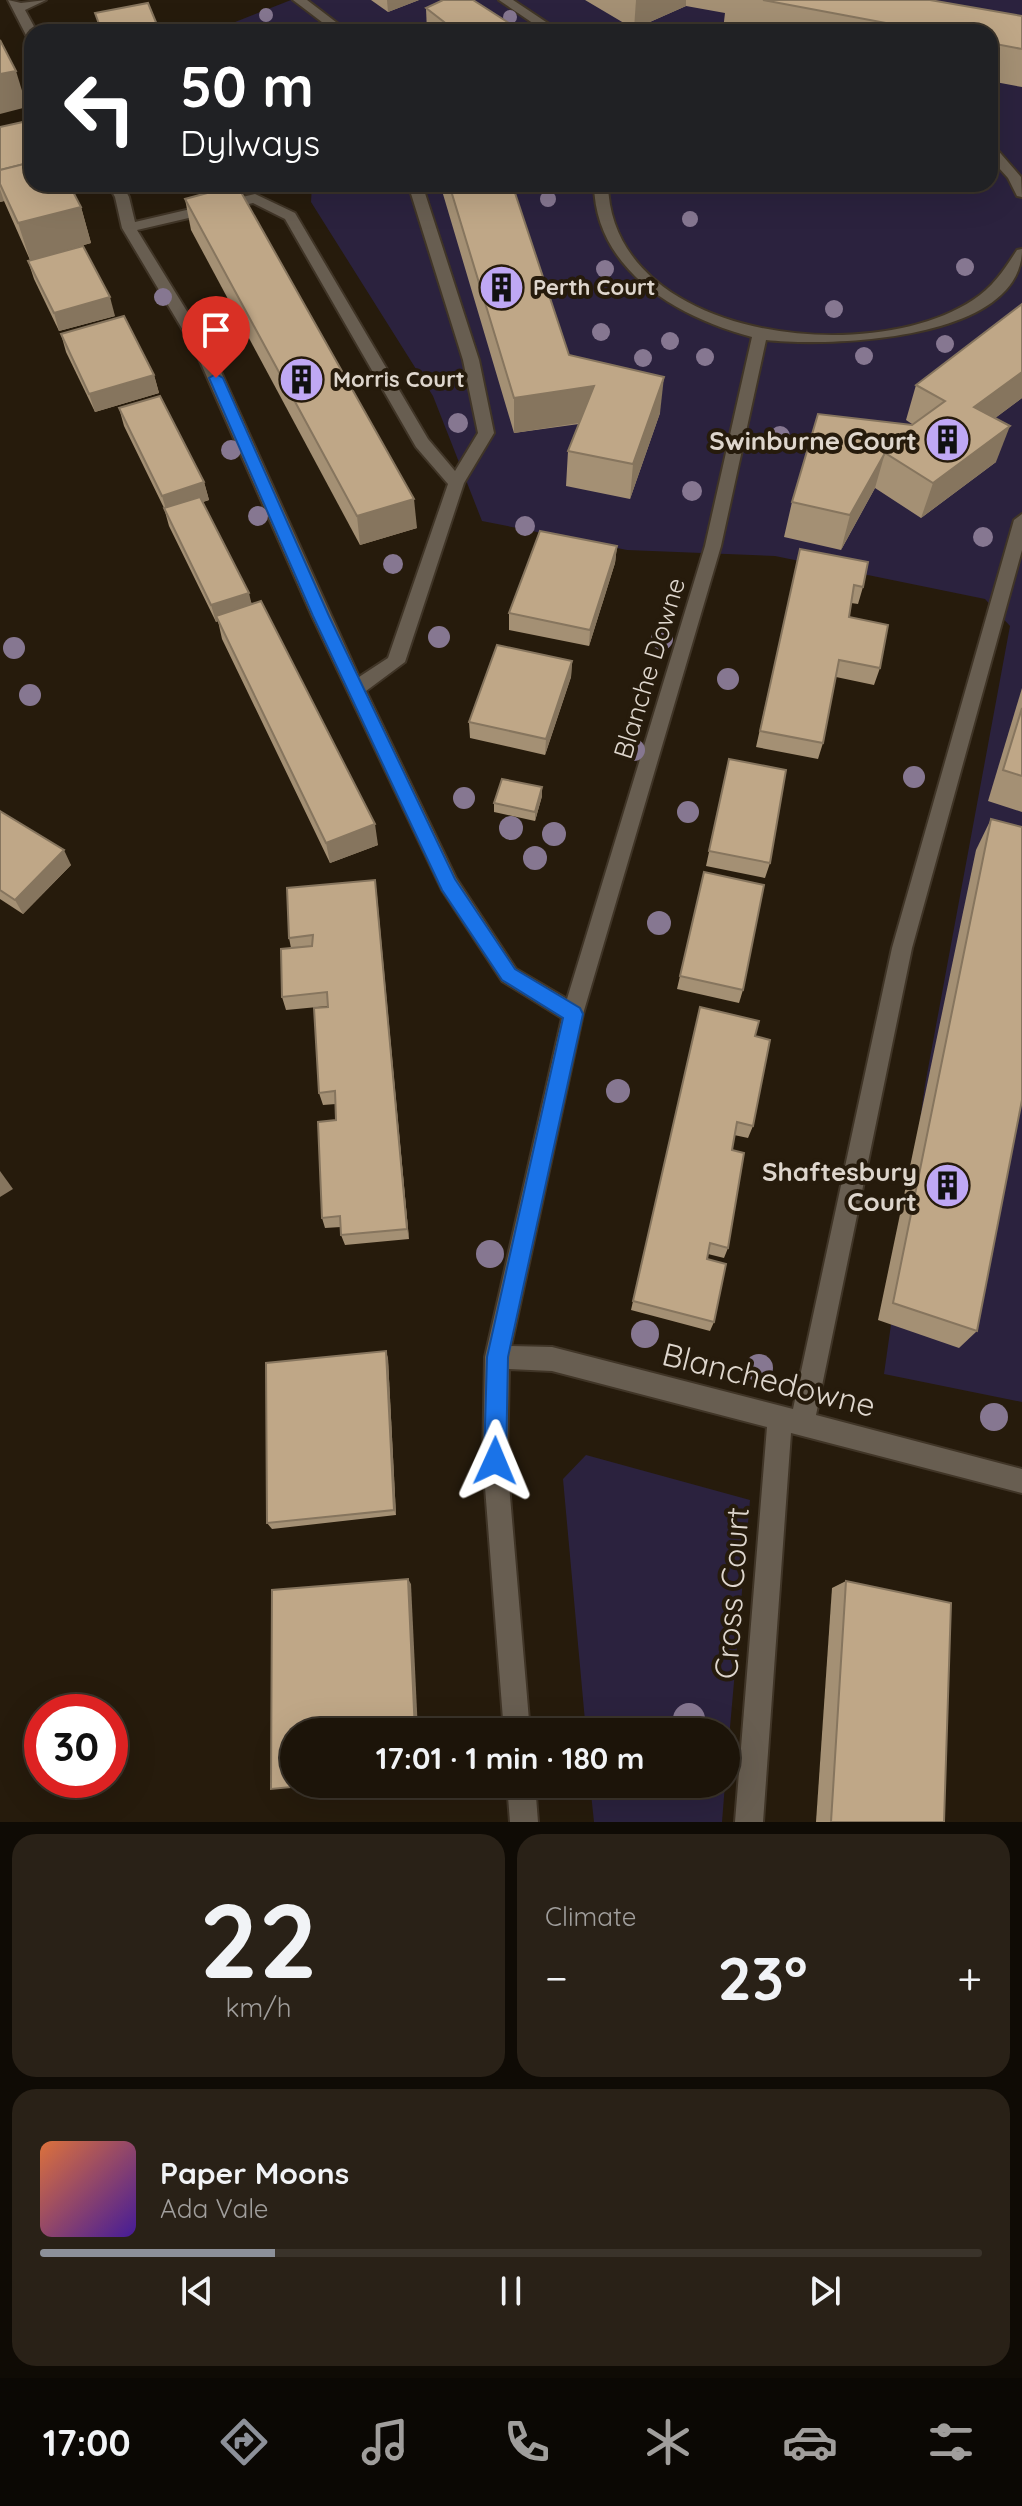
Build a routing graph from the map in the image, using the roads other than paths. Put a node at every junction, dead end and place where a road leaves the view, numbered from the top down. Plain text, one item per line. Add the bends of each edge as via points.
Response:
1 (40, 0) edge
2 (299, 0) edge
3 (505, 0) edge
4 (16, 4) edge
5 (26, 24) edge
6 (332, 24) edge
7 (542, 24) edge
8 (24, 130) edge
9 (0, 135) edge
10 (998, 157) edge
11 (1018, 176) edge
12 (119, 192) edge
13 (418, 192) edge
14 (601, 192) edge
15 (1022, 193) edge
16 (129, 228) junction
17 (1022, 253) edge
18 (760, 334) junction
19 (456, 483) junction
20 (1022, 520) edge
21 (355, 689) junction
22 (573, 1014) junction
23 (497, 1357) junction
24 (791, 1419) junction
25 (1022, 1481) edge
26 (516, 1718) edge
27 (522, 1798) edge
28 (524, 1822) edge
29 (749, 1822) edge

1 - 4 street
2 - 6 street
3 - 7 street
4 - 5 street
8 - 9 street
10 - 11 street
11 - 15 street
12 - 16 street
13 - 19 street via 471,360 486,433
14 - 18 street via 602,217 611,239 648,280 736,328
16 - 19 street via 255,198 290,216 422,443
16 - 21 street via 204,352
17 - 18 street via 1005,280 985,298 930,325 859,337
18 - 22 street, Blanche Downe via 713,546
19 - 21 street via 396,662
20 - 24 street, Cross Court via 902,948
21 - 22 street via 449,884 509,975
22 - 23 street
23 - 24 street, Blanchedowne via 552,1359
23 - 26 street via 495,1461
24 - 25 street, Blanchedowne
24 - 29 street, Cross Court
27 - 28 street

